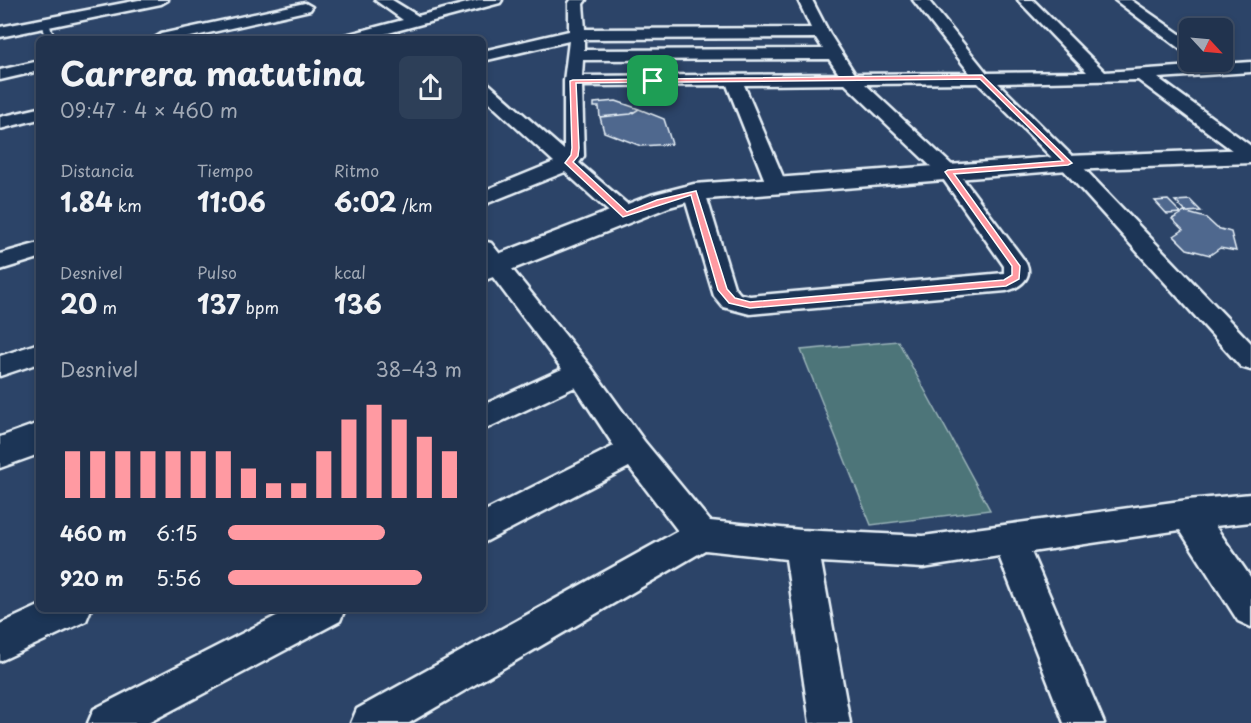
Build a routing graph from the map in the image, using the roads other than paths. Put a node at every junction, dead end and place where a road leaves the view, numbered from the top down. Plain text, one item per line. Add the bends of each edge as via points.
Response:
1 (161, 0) edge
2 (382, 0) edge
3 (495, 0) edge
4 (579, 0) edge
5 (805, 0) edge
6 (920, 0) edge
7 (1025, 0) edge
8 (1122, 0) edge
9 (305, 7) dead end
10 (416, 21) junction
11 (45, 23) junction
12 (0, 32) edge
13 (821, 33) junction
14 (577, 34) junction
15 (49, 36) edge
16 (174, 36) edge
17 (359, 36) edge
18 (1179, 41) edge
19 (575, 54) junction
20 (835, 54) junction
21 (486, 55) edge
22 (1233, 66) edge
23 (36, 67) edge
24 (1251, 67) edge
25 (1179, 69) edge
26 (1141, 74) junction
27 (0, 75) edge
28 (982, 77) junction
29 (1101, 77) junction
30 (851, 80) junction
31 (573, 81) junction
32 (734, 81) junction
33 (486, 90) edge
34 (36, 114) edge
35 (0, 123) edge
36 (1251, 155) edge
37 (568, 163) junction
38 (1068, 163) junction
39 (948, 172) junction
40 (777, 186) junction
41 (693, 192) junction
42 (486, 198) edge
43 (626, 215) junction
44 (36, 251) edge
45 (0, 262) edge
46 (488, 262) edge
47 (36, 354) edge
48 (1251, 360) edge
49 (0, 366) edge
50 (580, 373) junction
51 (486, 417) edge
52 (36, 439) edge
53 (633, 450) junction
54 (0, 453) edge
55 (1251, 508) edge
56 (1188, 514) junction
57 (486, 526) edge
58 (700, 535) junction
59 (1010, 541) junction
60 (801, 545) junction
61 (1251, 609) edge
62 (67, 612) edge
63 (321, 612) edge
64 (0, 643) edge
65 (108, 723) edge
66 (371, 723) edge
67 (830, 723) edge
68 (1084, 723) edge

1 - 11 street
2 - 10 street
3 - 10 street
4 - 14 street via 574,12
5 - 13 street
6 - 28 street
7 - 29 street
8 - 18 street
9 - 16 street
10 - 17 street
11 - 12 street
11 - 15 lane
13 - 14 street
13 - 20 street
14 - 19 street
14 - 21 street
19 - 20 street
19 - 31 street
20 - 30 street
22 - 24 street
23 - 27 street
25 - 26 street
26 - 29 street
26 - 36 street
28 - 29 street
28 - 30 street
28 - 38 street
30 - 32 street
30 - 39 street
31 - 32 street
31 - 37 street via 575,148
32 - 40 street
33 - 37 street
34 - 35 street
36 - 38 street
37 - 42 street
37 - 43 street
38 - 39 street
38 - 48 street
39 - 40 street
39 - 41 street via 1016,266 1016,277 1006,283 750,305 732,301 723,290
40 - 41 street
41 - 43 street
43 - 46 street
44 - 45 street
46 - 50 street
47 - 49 street
50 - 51 street
50 - 53 street
52 - 54 street
53 - 57 street
53 - 58 street
55 - 56 street
56 - 59 street
56 - 61 street
58 - 60 street
58 - 66 street
59 - 60 street via 923,552
59 - 68 street
60 - 67 street
62 - 64 street
63 - 65 street

